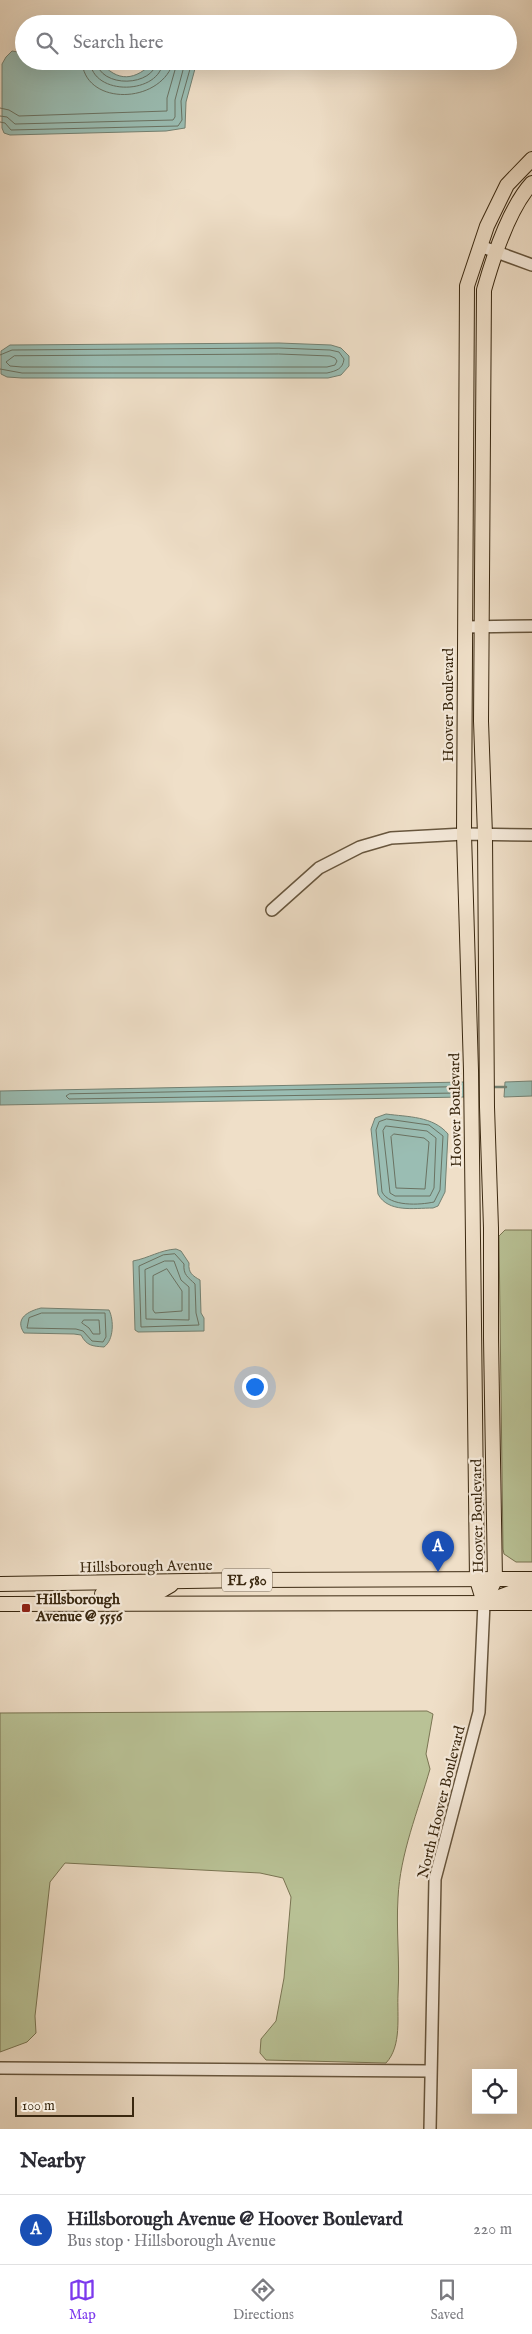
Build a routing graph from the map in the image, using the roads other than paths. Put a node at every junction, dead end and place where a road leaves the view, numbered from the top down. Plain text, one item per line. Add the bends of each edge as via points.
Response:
1 (532, 159) edge
2 (532, 183) edge
3 (480, 246) junction
4 (495, 253) junction
5 (532, 265) edge
6 (532, 626) edge
7 (465, 627) junction
8 (482, 627) junction
9 (464, 834) junction
10 (485, 835) junction
11 (532, 835) edge
12 (272, 910) dead end
13 (477, 1580) junction
14 (495, 1580) junction
15 (532, 1580) edge
16 (174, 1583) junction
17 (0, 1584) edge
18 (532, 1590) edge
19 (47, 1603) junction
20 (484, 1603) junction
21 (532, 1603) edge
22 (0, 1604) edge
23 (0, 2068) edge
24 (430, 2071) junction
25 (430, 2129) edge

1 - 3 main road, Hoover Boulevard via 507,185
2 - 4 main road, Hoover Boulevard via 521,194
3 - 4 street
3 - 7 main road, Hoover Boulevard via 467,286
4 - 5 street
4 - 8 main road, Hoover Boulevard via 484,290
6 - 8 street
7 - 8 street
7 - 9 main road, Hoover Boulevard
8 - 10 main road, Hoover Boulevard
9 - 10 street
9 - 12 street via 391,838 360,847 319,868
9 - 13 main road, Hoover Boulevard via 471,1070
10 - 11 street
10 - 14 main road, Hoover Boulevard
13 - 14 main road, Hillsborough Avenue / FL 580
13 - 16 main road, Hillsborough Avenue / FL 580
13 - 20 main road, Hoover Boulevard
14 - 15 main road, Hillsborough Avenue / FL 580
14 - 20 main road, Hoover Boulevard
16 - 17 main road, Hillsborough Avenue / FL 580
16 - 19 main road via 152,1593 77,1595
18 - 20 main road via 515,1590
19 - 20 main road, FL 580
19 - 22 main road, FL 580
20 - 21 main road, FL 580
20 - 24 street, North Hoover Boulevard via 479,1712 435,1879
23 - 24 street
24 - 25 street, North Hoover Boulevard

